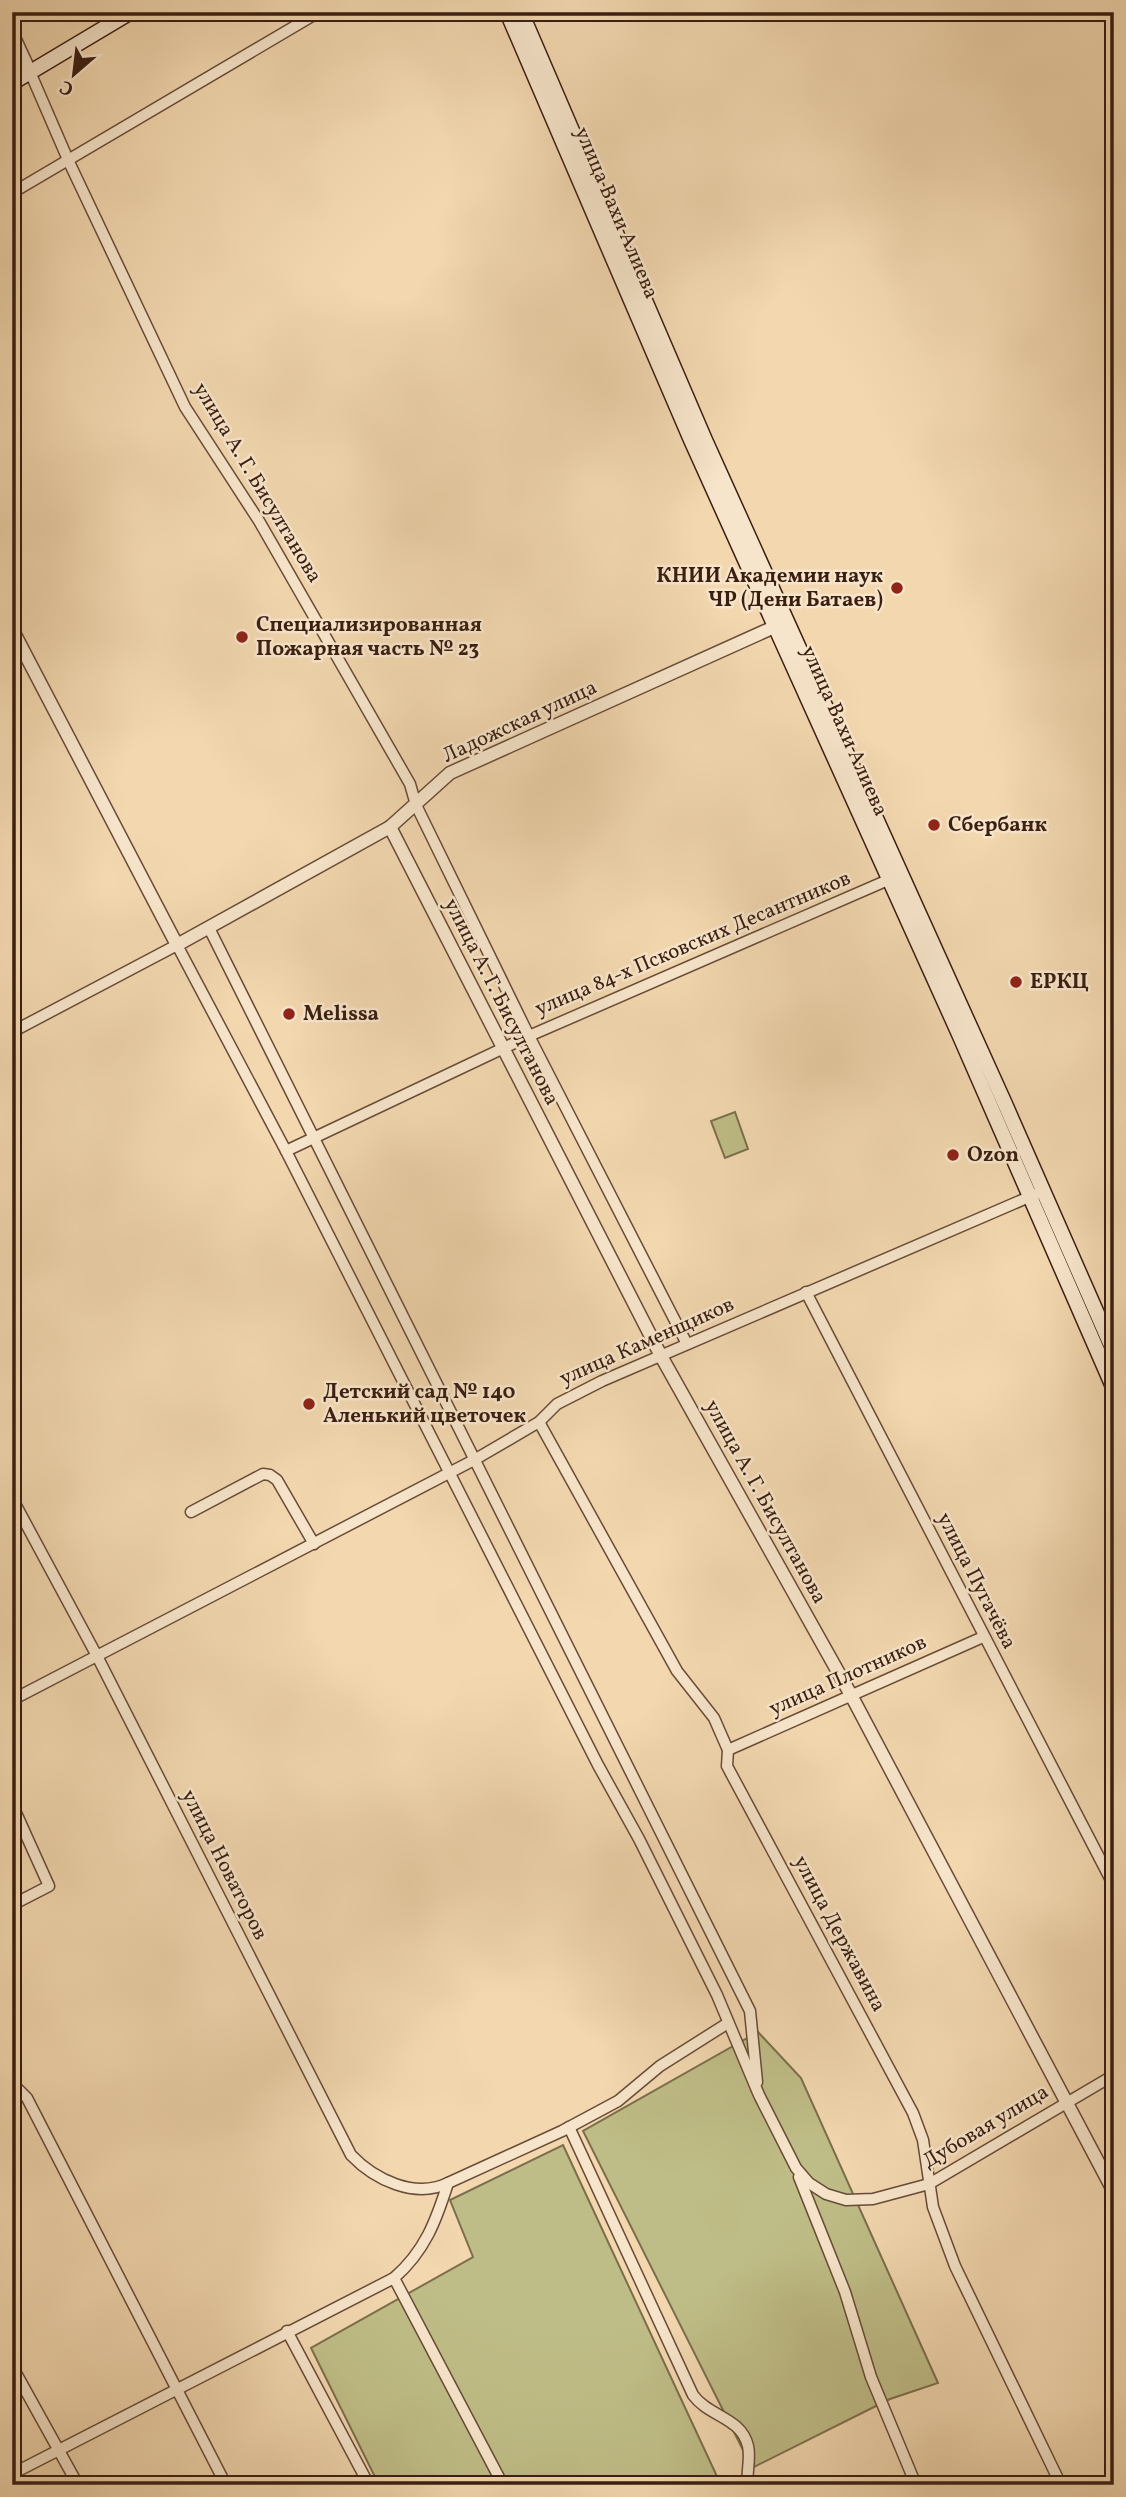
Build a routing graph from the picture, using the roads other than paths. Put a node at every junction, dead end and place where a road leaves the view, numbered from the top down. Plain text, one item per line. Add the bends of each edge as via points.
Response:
1 (131, 12) edge
2 (319, 12) edge
3 (507, 12) edge
4 (521, 12) edge
5 (12, 33) edge
6 (30, 72) junction
7 (12, 83) edge
8 (69, 162) junction
9 (12, 193) edge
10 (781, 624) junction
11 (12, 629) edge
12 (416, 805) junction
13 (390, 827) junction
14 (888, 880) junction
15 (209, 928) junction
16 (177, 945) junction
17 (12, 1032) edge
18 (529, 1036) junction
19 (502, 1049) junction
20 (313, 1138) junction
21 (285, 1151) junction
22 (1037, 1193) junction
23 (806, 1292) junction
24 (687, 1344) junction
25 (1114, 1352) edge
26 (661, 1356) junction
27 (1114, 1389) edge
28 (539, 1422) junction
29 (474, 1460) junction
30 (449, 1473) junction
31 (12, 1497) edge
32 (191, 1512) dead end
33 (314, 1544) junction
34 (984, 1637) junction
35 (97, 1656) junction
36 (851, 1695) junction
37 (12, 1700) edge
38 (728, 1750) junction
39 (12, 1804) edge
40 (1114, 1886) edge
41 (12, 1905) edge
42 (729, 2023) junction
43 (1114, 2075) edge
44 (12, 2083) edge
45 (759, 2095) junction
46 (1068, 2101) junction
47 (569, 2127) junction
48 (796, 2168) junction
49 (448, 2183) junction
50 (929, 2184) junction
51 (1114, 2192) edge
52 (394, 2278) junction
53 (287, 2331) junction
54 (12, 2366) edge
55 (176, 2389) junction
56 (60, 2450) junction
57 (12, 2474) edge
58 (78, 2485) edge
59 (226, 2485) edge
60 (369, 2485) edge
61 (502, 2485) edge
62 (748, 2485) edge
63 (916, 2485) edge
64 (1061, 2485) edge

1 - 6 main road
2 - 8 street
3 - 10 main road, улица Вахи Алиева
4 - 10 main road, улица Вахи Алиева
5 - 6 street
6 - 7 main road
6 - 8 street, улица А. Г. Бисултанова
8 - 9 street
8 - 12 street, улица А. Г. Бисултанова via 185,407 259,521 405,774
10 - 12 street, Ладожская улица via 450,773
10 - 14 main road, улица Вахи Алиева
10 - 22 main road, улица Вахи Алиева
11 - 16 street
12 - 13 street, Ладожская улица
12 - 18 street, улица А. Г. Бисултанова
13 - 15 street, Ладожская улица
13 - 19 street, улица А. Г. Бисултанова
14 - 18 street, улица 84-х Псковских Десантников
14 - 22 main road, улица Вахи Алиева
15 - 16 street, Ладожская улица
15 - 20 street
16 - 17 street
16 - 21 street
18 - 19 street, улица 84-х Псковских Десантников
18 - 24 street, улица А. Г. Бисултанова
19 - 20 street, улица 84-х Псковских Десантников
19 - 26 street, улица А. Г. Бисултанова
20 - 21 street, улица 84-х Псковских Десантников
20 - 29 street
21 - 30 street
22 - 23 street, улица Каменщиков
22 - 25 main road, улица Вахи Алиева
22 - 27 main road, улица Вахи Алиева
23 - 24 street, улица Каменщиков
23 - 34 street, улица Пугачёва
24 - 26 street, улица Каменщиков
26 - 28 street, улица Каменщиков via 557,1404
26 - 36 street, улица А. Г. Бисултанова
28 - 29 street, улица Каменщиков
28 - 38 street, улица Державина via 677,1671 708,1708
29 - 30 street, улица Каменщиков
29 - 45 street via 750,2011
30 - 33 street, улица Каменщиков
30 - 42 street
31 - 35 street, улица Новаторов
32 - 33 street via 263,1474 270,1475
33 - 35 street, улица Каменщиков
34 - 36 street, улица Плотников
34 - 40 street, улица Пугачёва
35 - 37 street, улица Каменщиков
35 - 49 street, улица Новаторов via 351,2155 368,2169 409,2188 427,2191
36 - 38 street, улица Плотников
36 - 46 street, улица А. Г. Бисултанова
38 - 50 street, улица Державина via 727,1766 913,2113 923,2140
39 - 41 street via 50,1886
42 - 45 street
42 - 47 street, улица Новаторов via 660,2066 618,2101
43 - 46 street, Дубовая улица
44 - 55 street via 27,2098
45 - 48 street
46 - 50 street, Дубовая улица
46 - 51 street, улица А. Г. Бисултанова
47 - 49 street, улица Новаторов
47 - 62 street via 694,2395 708,2410 741,2429 749,2448
48 - 50 street, Дубовая улица via 826,2194 846,2200 873,2199
48 - 63 street via 845,2292 871,2377
49 - 52 street via 429,2239
50 - 64 street, улица Державина via 955,2266
52 - 53 street
52 - 61 street
53 - 55 street
53 - 60 street
54 - 56 street
55 - 56 street
55 - 59 street
56 - 57 street
56 - 58 street

